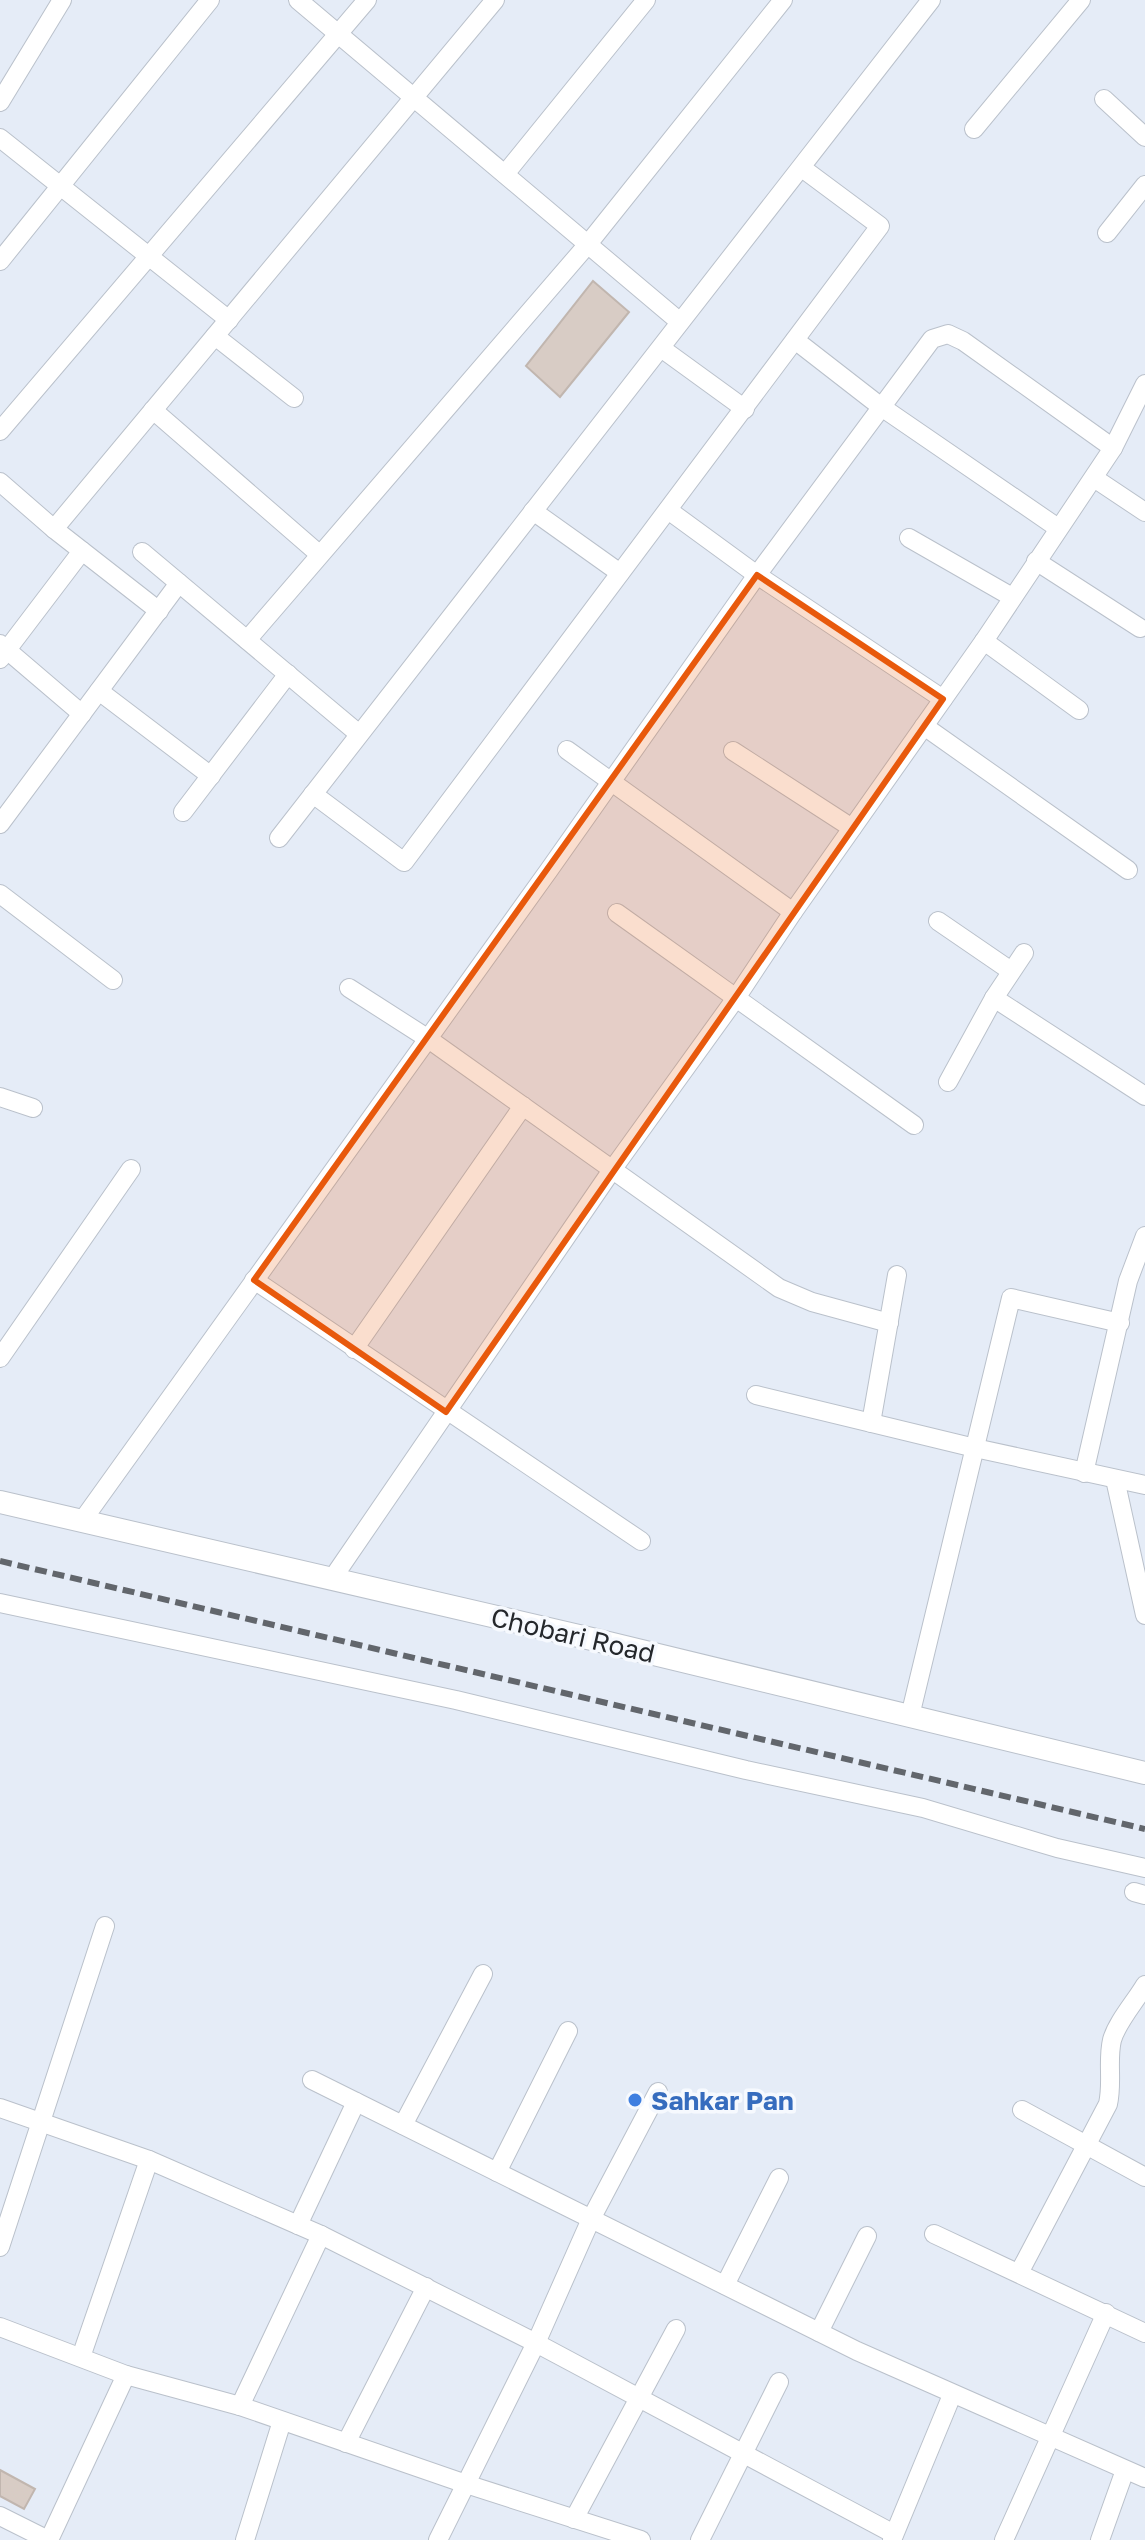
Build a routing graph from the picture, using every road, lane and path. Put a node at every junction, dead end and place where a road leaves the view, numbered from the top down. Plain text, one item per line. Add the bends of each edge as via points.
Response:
1 (62, 0) edge
2 (210, 0) edge
3 (298, 0) edge
4 (367, 0) edge
5 (495, 0) edge
6 (646, 0) edge
7 (783, 0) edge
8 (931, 0) edge
9 (1081, 0) edge
10 (338, 34) junction
11 (415, 99) junction
12 (1104, 99) dead end
13 (0, 102) edge
14 (974, 129) dead end
15 (1145, 137) edge
16 (0, 138) edge
17 (802, 168) junction
18 (505, 174) junction
19 (1145, 185) edge
20 (61, 186) junction
21 (1107, 233) dead end
22 (588, 244) junction
23 (148, 256) junction
24 (0, 261) edge
25 (229, 320) junction
26 (680, 322) junction
27 (215, 336) junction
28 (795, 340) junction
29 (661, 348) junction
30 (1145, 384) edge
31 (294, 398) dead end
32 (880, 406) junction
33 (745, 409) junction
34 (153, 410) junction
35 (0, 431) edge
36 (1113, 448) junction
37 (1094, 478) junction
38 (0, 482) edge
39 (668, 510) junction
40 (533, 511) junction
41 (1145, 512) edge
42 (1058, 528) junction
43 (54, 529) junction
44 (909, 538) dead end
45 (82, 551) junction
46 (142, 552) dead end
47 (319, 554) junction
48 (1036, 561) junction
49 (620, 573) junction
50 (757, 575) junction
51 (179, 583) junction
52 (1012, 597) junction
53 (159, 611) junction
54 (1140, 628) dead end
55 (247, 640) junction
56 (984, 641) junction
57 (2, 651) edge
58 (288, 674) junction
59 (99, 691) junction
60 (943, 699) junction
61 (1079, 710) dead end
62 (82, 714) junction
63 (924, 726) junction
64 (359, 734) junction
65 (567, 750) dead end
66 (733, 751) dead end
67 (211, 776) junction
68 (610, 782) junction
69 (313, 794) junction
70 (183, 812) dead end
71 (0, 824) edge
72 (852, 828) junction
73 (279, 838) dead end
74 (1128, 870) dead end
75 (0, 894) edge
76 (793, 912) junction
77 (617, 913) dead end
78 (938, 921) dead end
79 (1024, 953) dead end
80 (1011, 971) junction
81 (113, 980) dead end
82 (349, 988) dead end
83 (736, 998) junction
84 (994, 998) junction
85 (427, 1038) junction
86 (948, 1082) dead end
87 (1145, 1096) edge
88 (0, 1097) edge
89 (523, 1106) junction
90 (33, 1108) dead end
91 (914, 1125) dead end
92 (131, 1169) dead end
93 (612, 1170) junction
94 (1145, 1236) edge
95 (897, 1275) dead end
96 (254, 1280) junction
97 (889, 1323) junction
98 (1120, 1323) junction
99 (354, 1349) junction
100 (0, 1358) edge
101 (756, 1395) dead end
102 (446, 1412) junction
103 (871, 1423) junction
104 (975, 1448) junction
105 (1084, 1473) junction
106 (1115, 1479) junction
107 (1145, 1485) edge
108 (0, 1502) edge
109 (82, 1521) junction
110 (641, 1541) dead end
111 (332, 1579) junction
112 (0, 1603) edge
113 (1145, 1615) edge
114 (910, 1716) junction
115 (1145, 1773) edge
116 (1145, 1868) edge
117 (105, 1926) dead end
118 (483, 1974) dead end
119 (1145, 1985) edge
120 (568, 2031) dead end
121 (312, 2080) dead end
122 (658, 2092) dead end
123 (356, 2102) junction
124 (0, 2108) edge
125 (1022, 2110) dead end
126 (39, 2123) junction
127 (403, 2125) junction
128 (1085, 2144) junction
129 (149, 2160) junction
130 (497, 2172) junction
131 (1145, 2177) edge
132 (779, 2178) dead end
133 (591, 2219) junction
134 (298, 2225) junction
135 (934, 2234) dead end
136 (321, 2235) junction
137 (867, 2236) dead end
138 (0, 2247) edge
139 (1019, 2273) junction
140 (725, 2285) junction
141 (426, 2287) junction
142 (1106, 2313) junction
143 (0, 2327) edge
144 (676, 2329) dead end
145 (819, 2332) junction
146 (1145, 2333) edge
147 (536, 2343) junction
148 (81, 2357) junction
149 (126, 2375) junction
150 (779, 2382) dead end
151 (952, 2395) junction
152 (639, 2399) junction
153 (240, 2406) junction
154 (282, 2421) junction
155 (1048, 2437) junction
156 (346, 2443) junction
157 (742, 2455) junction
158 (1125, 2470) junction
159 (1145, 2478) edge
160 (466, 2484) junction
161 (0, 2516) edge
162 (574, 2519) junction
163 (893, 2537) edge
164 (628, 2538) edge
165 (48, 2540) edge
166 (245, 2540) edge
167 (438, 2540) edge
168 (700, 2540) edge
169 (1004, 2540) edge
170 (1100, 2540) edge

1 - 13 street
2 - 20 street
3 - 10 street
4 - 10 street
5 - 11 street
6 - 18 street
7 - 22 street
8 - 17 street
9 - 14 street
10 - 11 street
10 - 23 street
11 - 18 street
11 - 25 street
12 - 15 street
16 - 20 street
17 - 26 street
17 - 28 street via 880,226
18 - 22 street
19 - 21 street
20 - 23 street
20 - 24 street
22 - 26 street
22 - 47 street
23 - 25 street
23 - 35 street
25 - 27 street
26 - 29 street
27 - 31 street
27 - 34 street
28 - 32 street
28 - 33 street
29 - 33 street
29 - 40 street
30 - 36 street
32 - 36 street via 932,339 948,334
32 - 42 street
32 - 50 street
33 - 39 street
34 - 43 street
34 - 47 street
36 - 37 street
37 - 41 street
37 - 42 street
38 - 43 street
39 - 49 street
39 - 50 street
40 - 49 street
40 - 64 street
42 - 48 street
43 - 45 street
44 - 52 street
45 - 53 street
45 - 57 street
46 - 51 street
47 - 55 street
48 - 52 street
48 - 54 street
49 - 69 street via 404,862
50 - 60 street
50 - 68 street
51 - 53 street
51 - 55 street
52 - 56 street
53 - 59 street
55 - 58 street
56 - 60 street
56 - 61 street
57 - 62 street
58 - 64 street
58 - 67 street
59 - 62 street
59 - 67 street
60 - 63 street
62 - 71 street
63 - 72 street
63 - 74 street
64 - 69 street
65 - 68 street
66 - 72 street
67 - 70 street
68 - 76 street
68 - 85 street
69 - 73 street
72 - 76 street
75 - 81 street
76 - 83 street
77 - 83 street
78 - 80 street
79 - 80 street
80 - 84 street
82 - 85 street
83 - 91 street
83 - 93 street
84 - 86 street
84 - 87 street
85 - 89 street
85 - 96 street
88 - 90 street
89 - 93 street
89 - 99 street
92 - 100 street
93 - 97 street via 779,1288
93 - 102 street
94 - 98 street
95 - 97 street
96 - 99 street
96 - 109 street
97 - 103 street
98 - 104 street via 1011,1298
98 - 105 street
99 - 102 street
101 - 103 street
102 - 110 street
102 - 111 street
103 - 104 street
104 - 105 street
104 - 114 street
105 - 106 street
106 - 107 street
106 - 113 street
108 - 109 street, Chobari Road
109 - 111 street, Chobari Road
111 - 114 street, Chobari Road
112 - 116 street via 456,1700 923,1808
114 - 115 street, Chobari Road
117 - 126 street
118 - 127 street
119 - 128 street via 1113,2037 1108,2104
120 - 130 street
121 - 123 street
122 - 133 street
123 - 127 street
123 - 134 street
124 - 126 street
125 - 128 street
126 - 129 street
126 - 138 street
127 - 130 street
128 - 131 street
128 - 139 street
129 - 134 street
129 - 148 street
130 - 133 street
132 - 140 street
133 - 140 street
133 - 147 street
134 - 136 street
135 - 139 street
136 - 141 street
136 - 153 street
137 - 145 street
139 - 142 street
140 - 145 street
141 - 147 street
141 - 156 street
142 - 146 street
142 - 155 street
143 - 148 street
144 - 152 street
145 - 151 street
147 - 152 street
147 - 160 street
148 - 149 street
149 - 153 street
149 - 165 street
150 - 157 street
151 - 155 street
151 - 163 street
152 - 157 street
152 - 162 street
153 - 154 street
154 - 156 street
154 - 166 street
155 - 158 street
155 - 169 street
156 - 160 street
157 - 163 street
157 - 168 street
158 - 159 street
158 - 170 street
160 - 162 street
160 - 167 street
161 - 165 street
162 - 164 street

